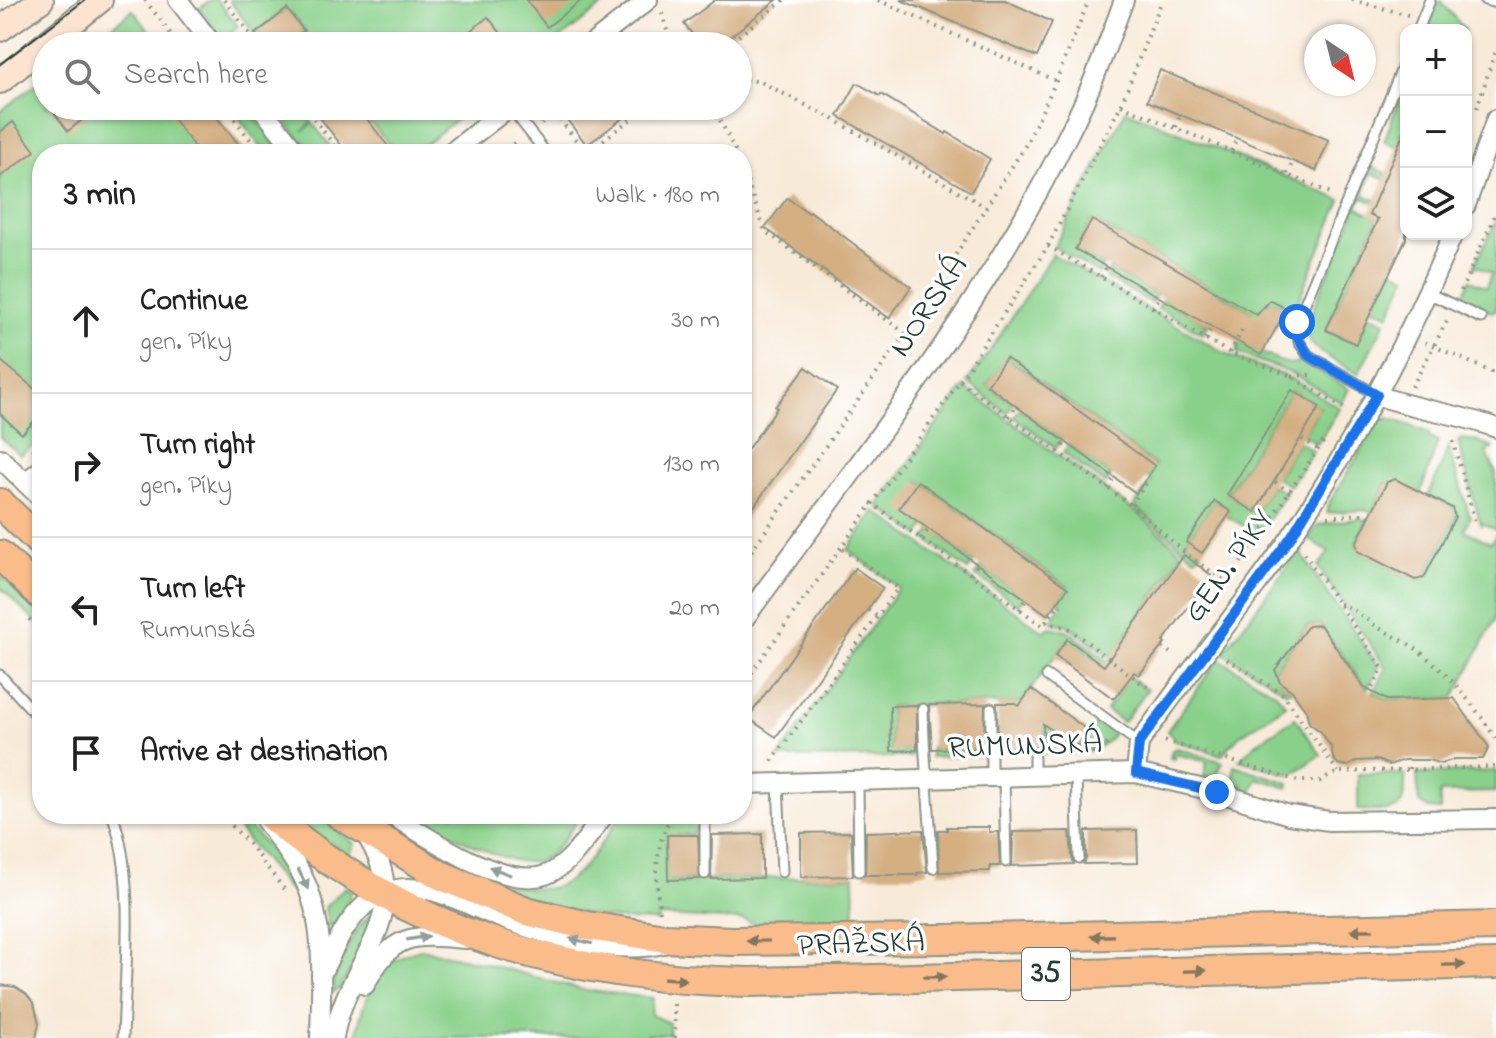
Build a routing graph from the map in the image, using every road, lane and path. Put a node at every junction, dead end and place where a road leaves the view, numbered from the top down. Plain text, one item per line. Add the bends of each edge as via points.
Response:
1 (41, 0) edge
2 (100, 0) edge
3 (145, 0) edge
4 (178, 0) edge
5 (224, 0) edge
6 (784, 0) edge
7 (878, 0) edge
8 (1089, 0) edge
9 (1124, 0) edge
10 (1162, 0) edge
11 (1352, 0) edge
12 (1430, 0) edge
13 (1485, 0) edge
14 (646, 2) edge
15 (1496, 3) edge
16 (1422, 19) junction
17 (1420, 24) edge
18 (0, 29) edge
19 (60, 32) edge
20 (169, 32) edge
21 (203, 32) edge
22 (248, 32) edge
23 (607, 32) edge
24 (667, 32) edge
25 (744, 32) edge
26 (1496, 49) edge
27 (32, 54) edge
28 (1400, 73) edge
29 (7, 74) edge
30 (752, 80) edge
31 (1056, 81) junction
32 (1121, 105) junction
33 (1180, 114) dead end
34 (1475, 117) dead end
35 (1496, 119) edge
36 (236, 120) edge
37 (271, 120) edge
38 (315, 120) edge
39 (493, 120) edge
40 (521, 120) edge
41 (546, 120) edge
42 (560, 120) edge
43 (630, 120) edge
44 (720, 120) edge
45 (1176, 127) junction
46 (530, 132) junction
47 (1237, 138) dead end
48 (254, 144) edge
49 (290, 144) edge
50 (333, 144) edge
51 (462, 144) edge
52 (514, 144) edge
53 (539, 144) edge
54 (579, 144) edge
55 (598, 144) edge
56 (732, 144) edge
57 (1231, 151) junction
58 (1491, 151) edge
59 (1293, 161) dead end
60 (1287, 174) junction
61 (1472, 192) edge
62 (752, 195) edge
63 (1340, 196) dead end
64 (986, 207) junction
65 (1496, 213) edge
66 (1450, 240) edge
67 (1048, 246) junction
68 (1106, 268) dead end
69 (1101, 277) junction
70 (1428, 293) junction
71 (1159, 298) dead end
72 (1454, 305) junction
73 (1153, 308) junction
74 (1481, 318) dead end
75 (1242, 326) dead end
76 (1211, 328) dead end
77 (905, 334) junction
78 (1205, 339) junction
79 (1435, 346) junction
80 (1230, 353) junction
81 (1496, 374) edge
82 (960, 381) junction
83 (1377, 395) junction
84 (1408, 395) dead end
85 (1016, 407) dead end
86 (1009, 417) junction
87 (1337, 419) dead end
88 (1496, 428) edge
89 (1331, 431) dead end
90 (1302, 439) dead end
91 (1450, 440) dead end
92 (1065, 443) dead end
93 (1319, 450) junction
94 (1058, 452) junction
95 (0, 458) edge
96 (32, 477) edge
97 (1114, 478) dead end
98 (1145, 480) dead end
99 (25, 482) junction
100 (1275, 482) dead end
101 (1107, 488) junction
102 (32, 489) edge
103 (1290, 492) junction
104 (0, 503) edge
105 (871, 503) junction
106 (1131, 505) junction
107 (1340, 516) dead end
108 (1369, 517) dead end
109 (1476, 525) dead end
110 (928, 530) dead end
111 (32, 534) edge
112 (1291, 537) junction
113 (921, 539) junction
114 (842, 548) junction
115 (752, 550) edge
116 (0, 555) edge
117 (977, 565) dead end
118 (971, 574) junction
119 (32, 586) edge
120 (1026, 600) dead end
121 (1057, 603) dead end
122 (1339, 604) junction
123 (1191, 606) dead end
124 (752, 608) edge
125 (868, 610) dead end
126 (1020, 610) junction
127 (1205, 615) dead end
128 (877, 616) junction
129 (1046, 622) junction
130 (1162, 647) dead end
131 (1219, 654) dead end
132 (1175, 656) dead end
133 (833, 659) dead end
134 (842, 665) junction
135 (752, 672) edge
136 (0, 675) edge
137 (1047, 676) dead end
138 (1151, 690) dead end
139 (1370, 691) dead end
140 (1301, 704) dead end
141 (798, 708) dead end
142 (991, 708) dead end
143 (923, 709) dead end
144 (32, 710) edge
145 (1293, 710) junction
146 (806, 714) junction
147 (1121, 730) junction
148 (1162, 737) dead end
149 (1496, 739) edge
150 (1139, 743) junction
151 (1088, 755) dead end
152 (1410, 760) dead end
153 (772, 761) dead end
154 (1496, 767) edge
155 (1409, 769) junction
156 (1338, 772) junction
157 (1136, 773) junction
158 (1076, 777) junction
159 (997, 778) junction
160 (927, 780) junction
161 (858, 782) junction
162 (778, 783) junction
163 (752, 784) edge
164 (1496, 819) edge
165 (116, 824) edge
166 (230, 824) edge
167 (268, 824) edge
168 (282, 824) edge
169 (353, 824) edge
170 (408, 824) edge
171 (597, 824) edge
172 (666, 824) edge
173 (705, 824) edge
174 (364, 832) junction
175 (1079, 858) dead end
176 (1006, 862) dead end
177 (933, 868) dead end
178 (859, 871) dead end
179 (782, 872) dead end
180 (705, 874) dead end
181 (384, 893) junction
182 (289, 896) dead end
183 (1496, 926) edge
184 (673, 931) junction
185 (486, 940) junction
186 (1496, 964) edge
187 (321, 975) junction
188 (673, 997) dead end
189 (123, 1038) edge
190 (320, 1038) edge
191 (337, 1038) edge
192 (675, 1038) edge

1 - 18 main road
2 - 19 main road
3 - 20 path
4 - 21 street
5 - 22 path
6 - 25 path
7 - 31 path
8 - 31 path
9 - 124 street, NORSKÁ via 1072,128 1017,229 959,322
10 - 32 path
11 - 16 path
12 - 16 lane
13 - 15 lane
14 - 23 street
14 - 24 path
16 - 17 lane
26 - 34 path
27 - 29 main road
28 - 83 lane via 1297,322 1298,339 1308,355
30 - 64 path via 821,113
31 - 64 path via 1027,143
32 - 45 path
32 - 67 path
33 - 45 path
35 - 58 street
36 - 48 path
37 - 49 street
38 - 50 path
39 - 51 street
40 - 46 lane
41 - 46 path
42 - 54 path
43 - 55 path
44 - 56 path
45 - 57 path
46 - 52 path
46 - 53 lane
47 - 57 path
57 - 60 path
58 - 61 street
59 - 60 path
60 - 63 path
62 - 77 path via 765,231
64 - 77 path
65 - 72 path
66 - 70 street, GEN. PÍKY
67 - 69 path
67 - 82 path
68 - 69 path
69 - 73 path
70 - 72 lane
70 - 83 street, GEN. PÍKY
71 - 73 path
72 - 74 lane
72 - 79 path
73 - 78 path
75 - 80 path
76 - 78 path
77 - 115 path
78 - 80 path
79 - 81 path
79 - 84 path
80 - 87 path via 1291,376 1343,408
82 - 86 path
82 - 105 path
83 - 88 street
83 - 112 street, GEN. PÍKY
85 - 86 path
86 - 94 path
89 - 93 path
90 - 93 path
91 - 109 path
92 - 94 path
93 - 103 path
94 - 101 path
95 - 99 street
96 - 99 street
97 - 101 path
98 - 106 path
99 - 102 street
100 - 103 path
101 - 106 path
103 - 106 path via 1228,583
104 - 111 main road
105 - 113 path
105 - 114 path
107 - 108 path
110 - 113 path
112 - 122 path
112 - 150 street, GEN. PÍKY
113 - 118 path
114 - 128 path via 898,588
114 - 135 path
116 - 119 main road
117 - 118 path
118 - 126 path
120 - 126 path
121 - 129 path
122 - 139 path via 1383,669
122 - 149 path via 1442,670
123 - 127 path
125 - 128 path
126 - 129 path via 1043,626
128 - 134 path
129 - 138 path via 1068,628
130 - 132 path
131 - 145 path via 1273,686
133 - 134 path
134 - 146 path
136 - 144 lane
137 - 147 lane
140 - 145 path
141 - 146 path
142 - 159 lane
143 - 160 lane
145 - 156 path
146 - 153 path
147 - 150 lane
147 - 151 path via 1104,748
148 - 156 path via 1167,743 1298,781 1320,781
150 - 157 street
152 - 155 path
154 - 155 path
155 - 156 path
157 - 158 street, RUMUNSKÁ
157 - 164 street, RUMUNSKÁ via 1329,821
158 - 159 street, RUMUNSKÁ via 1034,768
158 - 175 lane
159 - 160 street, RUMUNSKÁ
159 - 176 lane
160 - 161 street, RUMUNSKÁ
160 - 177 lane
161 - 162 street, RUMUNSKÁ
161 - 178 lane
162 - 163 street, RUMUNSKÁ
162 - 179 lane
165 - 189 lane via 126,880
166 - 182 path
167 -> 187 street via 310,894
168 - 181 main road, PRAŽSKÁ / 35
169 - 174 main road, PRAŽSKÁ / 35
171 -> 170 street via 564,863 531,879 479,863
172 - 184 path via 658,888
173 - 180 lane
174 - 181 street via 380,860
174 - 184 main road, PRAŽSKÁ / 35 via 440,875 526,911 626,934
184 -> 181 street via 643,949 601,945 512,923 424,888
181 - 185 main road, PRAŽSKÁ / 35
181 - 187 street via 352,919
181 - 191 street via 381,925 344,1001
183 -> 184 main road, PRAŽSKÁ / 35 via 762,941
185 -> 186 main road, PRAŽSKÁ / 35 via 597,970 720,982
191 -> 185 street via 379,960 392,947 423,936
187 - 190 street
188 - 192 path

